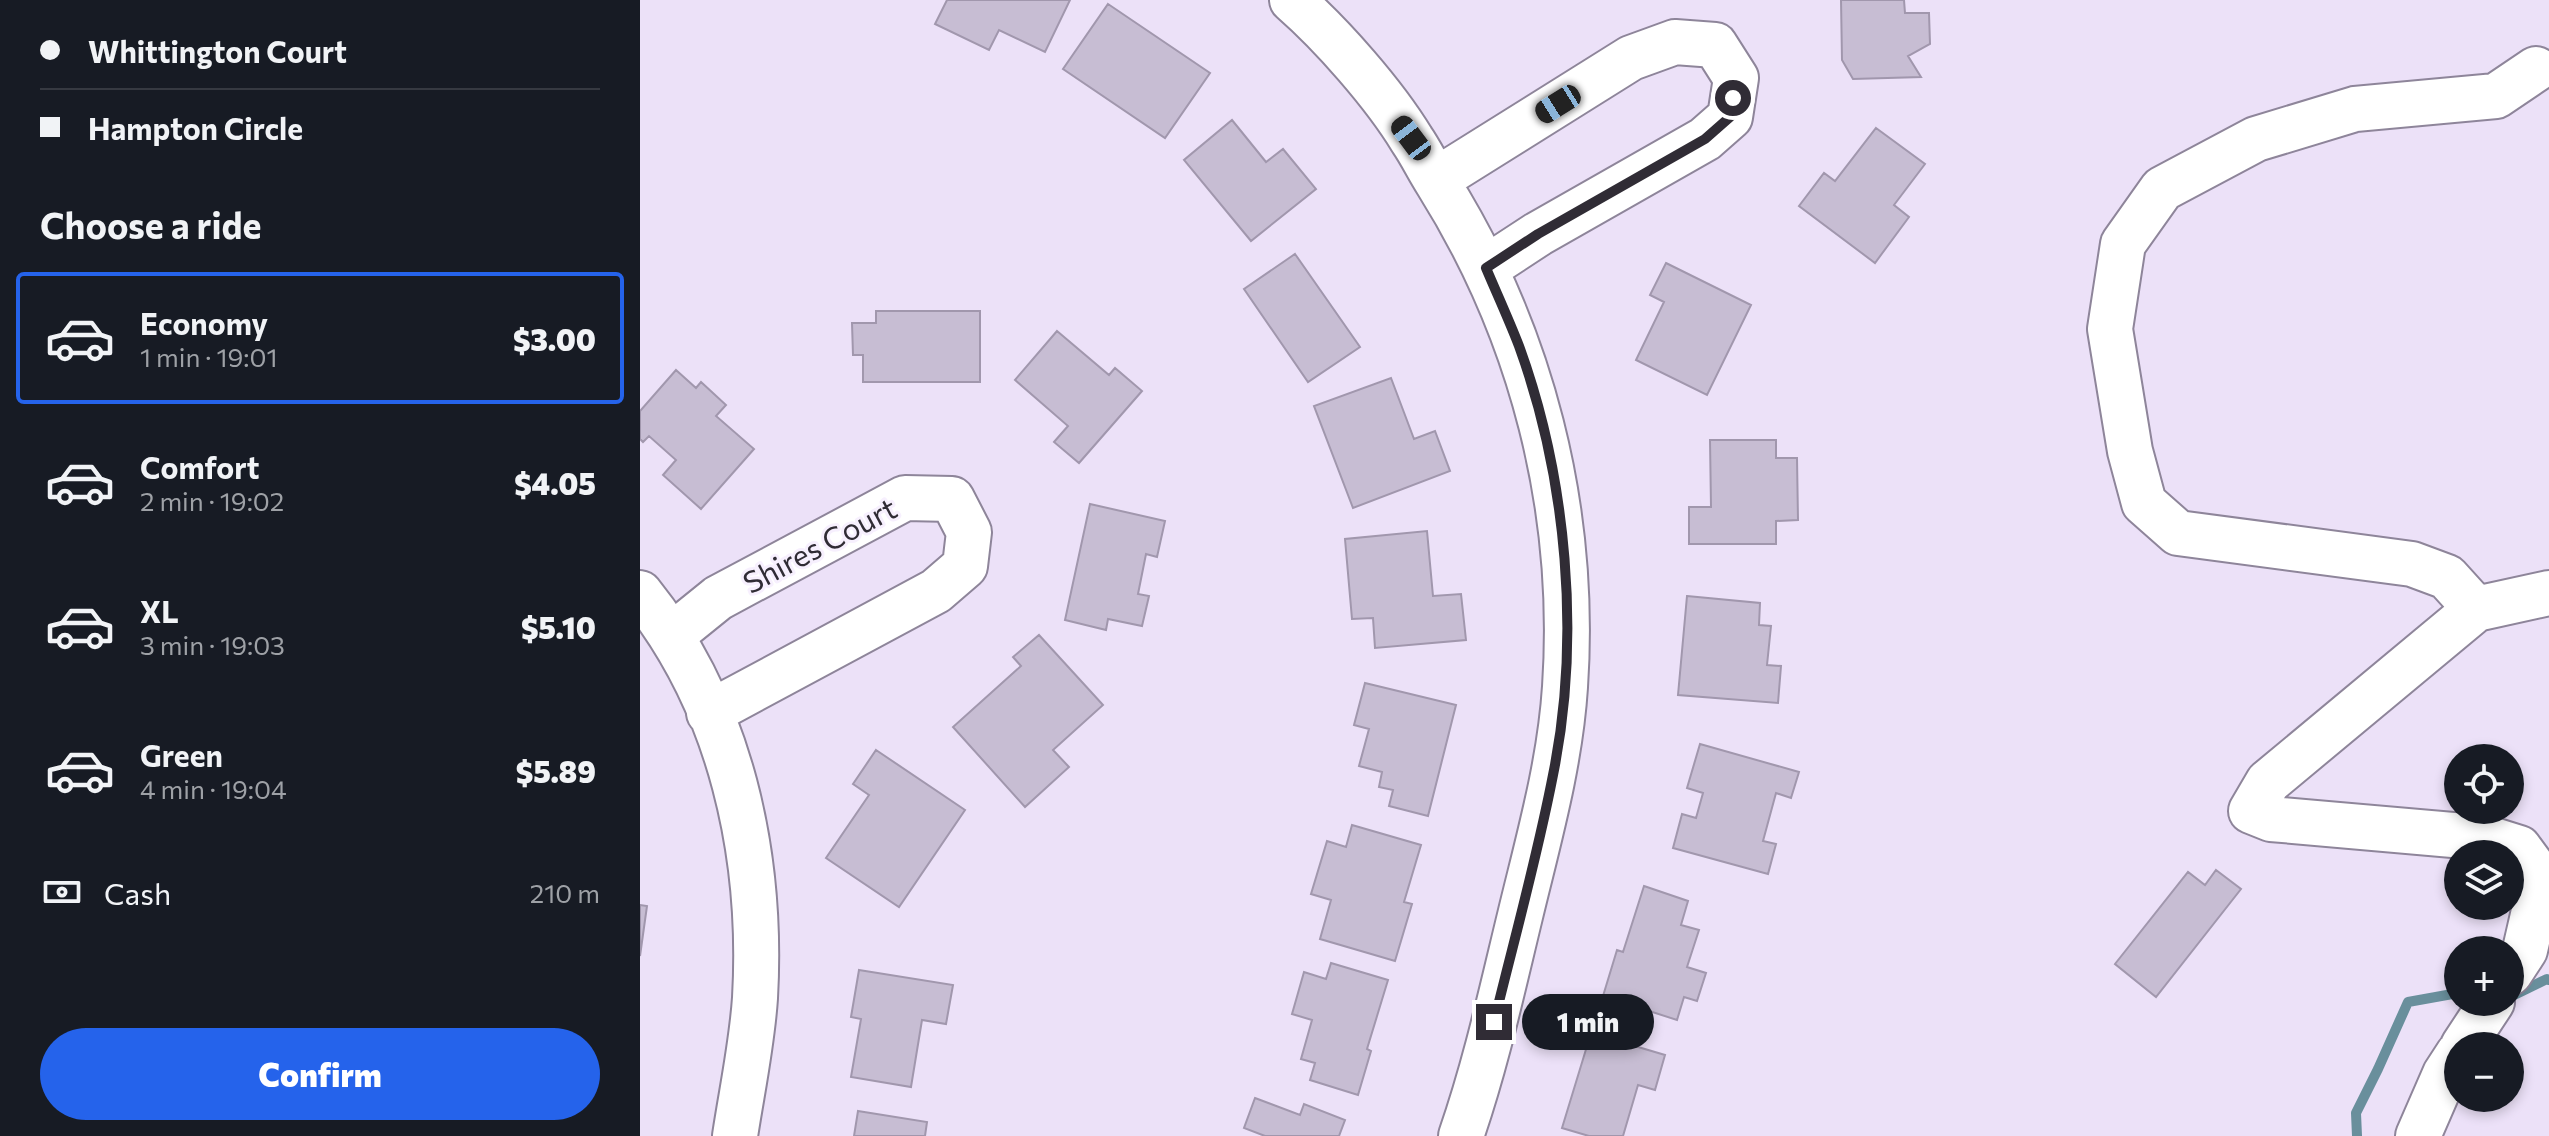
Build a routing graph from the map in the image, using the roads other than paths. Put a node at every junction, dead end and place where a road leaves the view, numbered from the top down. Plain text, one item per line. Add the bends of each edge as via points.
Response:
1 (1292, 0) edge
2 (2545, 64) edge
3 (1436, 180) junction
4 (1486, 268) junction
5 (640, 593) edge
6 (2549, 593) edge
7 (2476, 609) junction
8 (671, 636) junction
9 (709, 713) junction
10 (2524, 952) edge
11 (2444, 1076) edge
12 (735, 1136) edge
13 (1461, 1136) edge
14 (2418, 1136) edge

1 - 3 street via 1359,69
2 - 7 street via 2496,96 2355,109 2256,139 2162,189 2123,244 2110,329 2144,503 2178,533 2412,564 2447,577
3 - 4 street
3 - 4 street via 1631,58 1675,42 1715,45 1736,78 1730,117 1705,139
4 - 13 street via 1519,348 1544,430 1560,516 1567,602 1565,688 1550,789 1479,1084
5 - 8 street
6 - 7 street
7 - 10 street via 2268,782 2251,811 2271,819 2487,838 2519,848 2533,867 2536,902
8 - 9 street
8 - 9 street, Shires Court via 718,598 905,498 952,499 969,532 965,566 936,591
9 - 12 street via 742,811 757,937 755,1001
11 - 14 street

